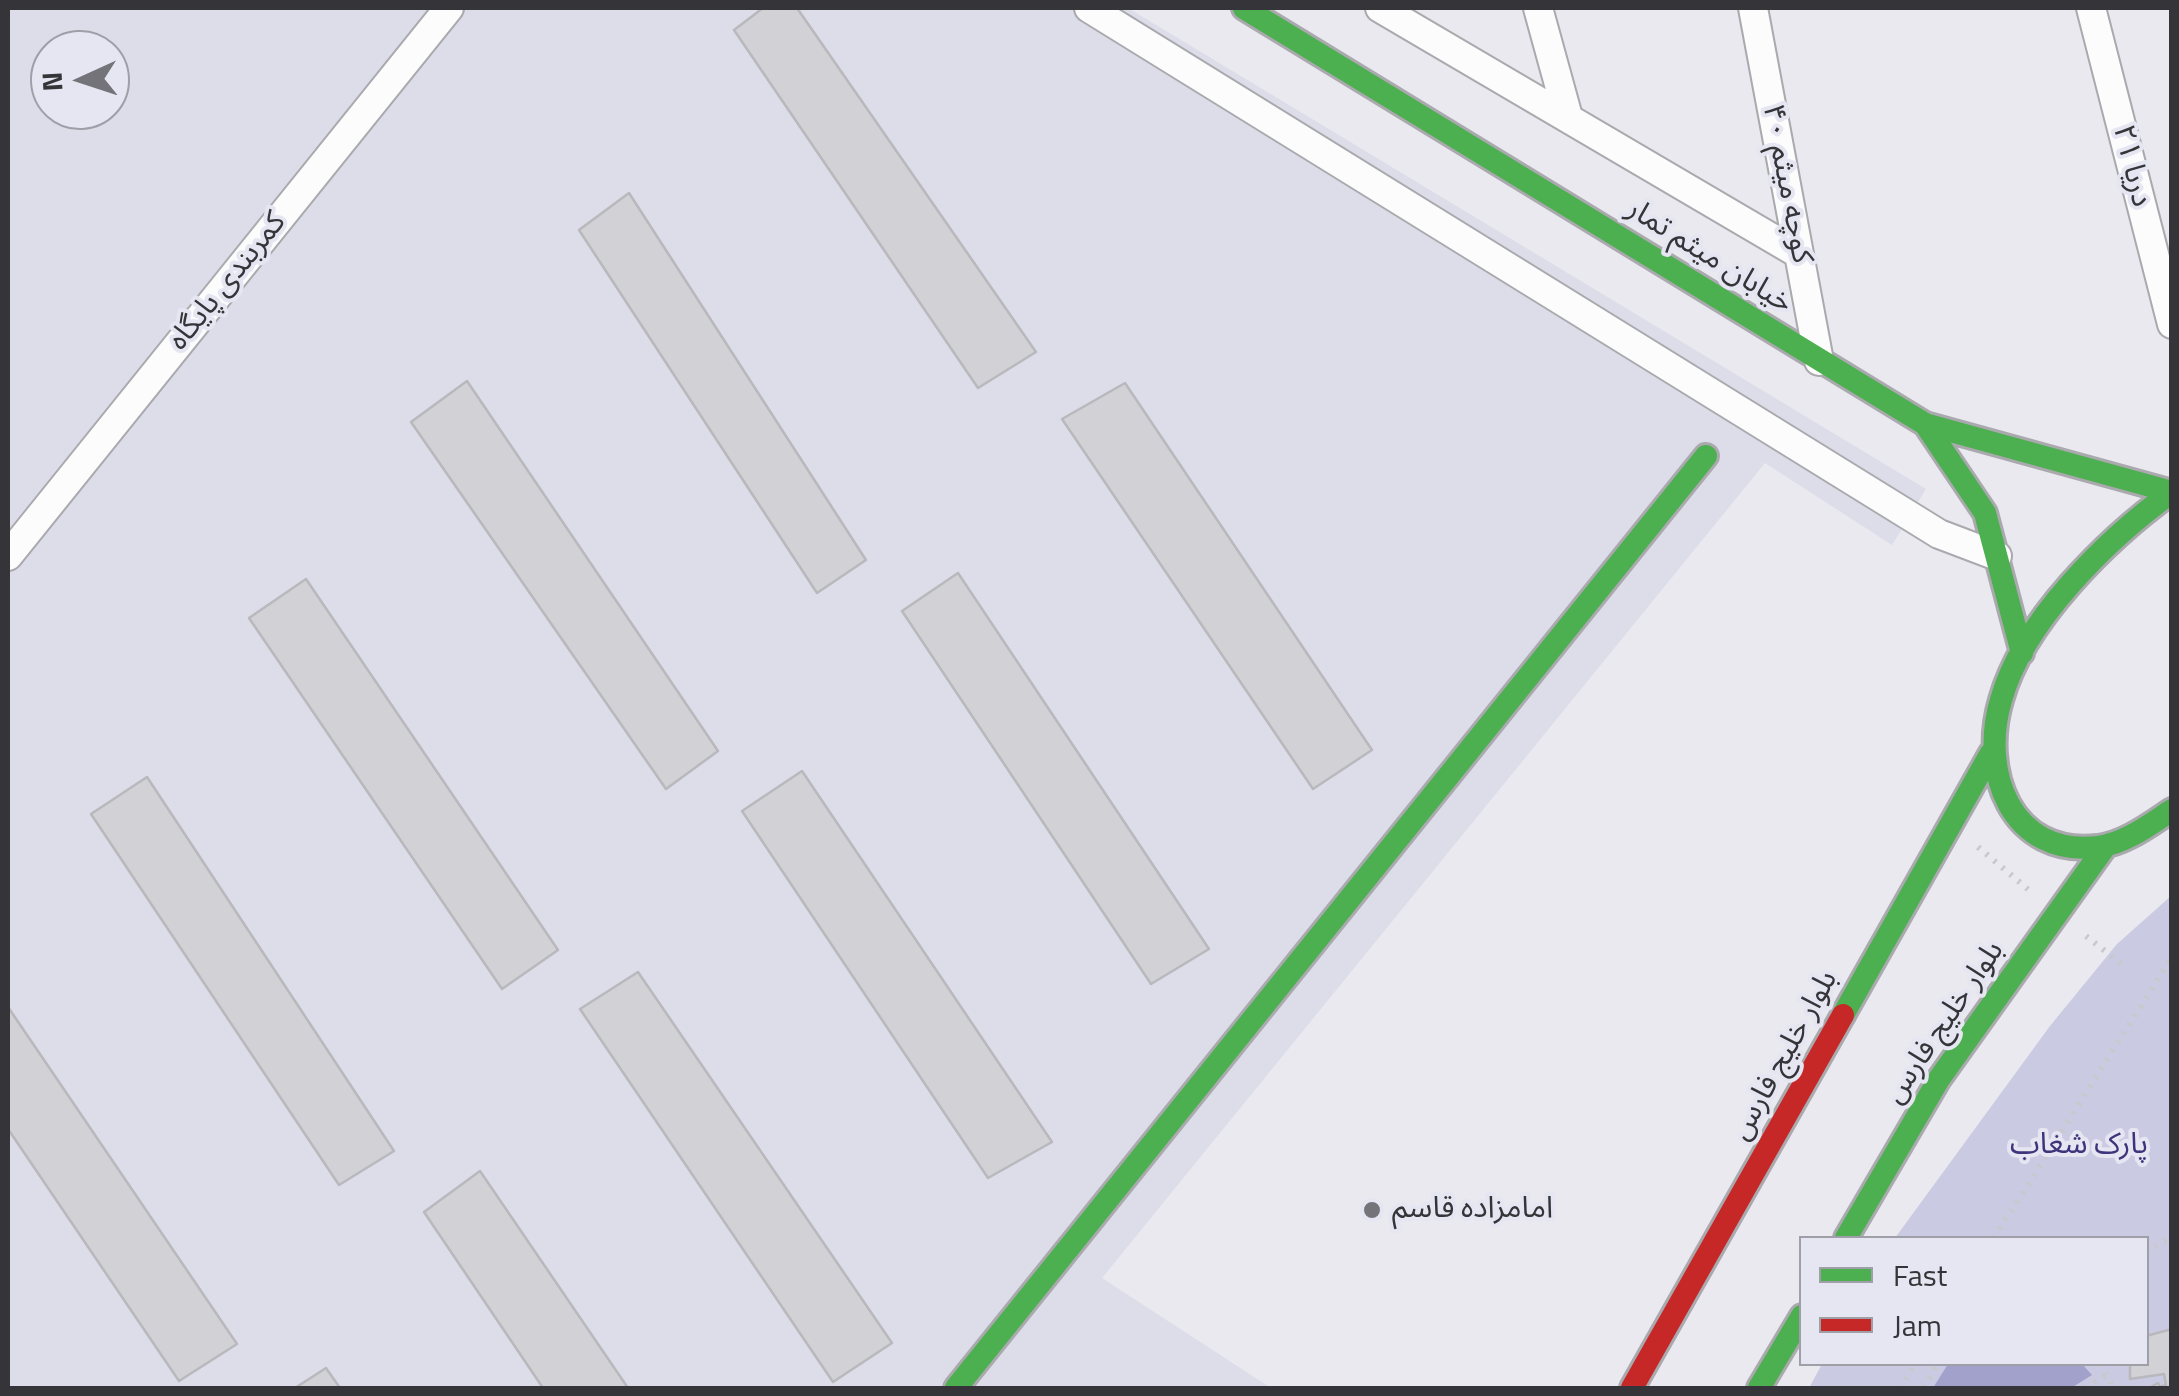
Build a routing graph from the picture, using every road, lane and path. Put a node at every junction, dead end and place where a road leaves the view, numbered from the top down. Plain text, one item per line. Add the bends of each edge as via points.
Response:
1 (449, 8) edge
2 (1089, 8) edge
3 (1380, 8) edge
4 (1538, 8) edge
5 (1752, 8) edge
6 (2091, 8) edge
7 (1258, 12) edge
8 (1568, 118) junction
9 (1799, 254) junction
10 (2172, 324) edge
11 (1820, 361) junction
12 (1925, 424) junction
13 (1706, 456) dead end
14 (2172, 492) edge
15 (8, 556) edge
16 (1997, 556) junction
17 (2022, 653) junction
18 (1991, 753) junction
19 (2172, 810) edge
20 (2104, 848) junction
21 (2172, 957) edge
22 (1847, 1236) edge
23 (1995, 1236) edge
24 (2172, 1237) edge
25 (2149, 1250) edge
26 (1799, 1321) edge
27 (1914, 1366) edge
28 (1936, 1366) edge
29 (2101, 1366) edge
30 (2108, 1375) junction
31 (956, 1388) edge
32 (1632, 1388) edge
33 (1760, 1388) edge
34 (1899, 1388) edge
35 (1924, 1388) edge
36 (2085, 1388) edge
37 (2114, 1388) edge

1 - 15 street, کمربندی پایگاه
2 - 16 street via 1939,534
3 - 8 street
4 - 8 street
5 - 9 street, کوچه میثم ۴۰
6 - 10 street, دریا ۲۱
7 - 11 street, خیابان میثم تمار
8 - 9 street
9 - 11 street, کوچه میثم ۴۰
11 - 12 street, خیابان میثم تمار
12 - 14 street, خیابان میثم تمار
12 - 16 street via 1985,513
13 - 31 street
14 - 17 street via 2123,529
16 - 17 street
17 - 18 street via 2000,700
18 - 20 street via 2000,792 2021,825 2056,846
18 - 32 street, بلوار خلیج‌ فارس
19 - 20 street
20 - 22 street, بلوار خلیج ‌فارس via 1938,1079
21 - 23 path
24 - 25 path
26 - 33 street
27 - 34 path
28 - 35 path
29 - 30 path
30 - 36 path
30 - 37 path

